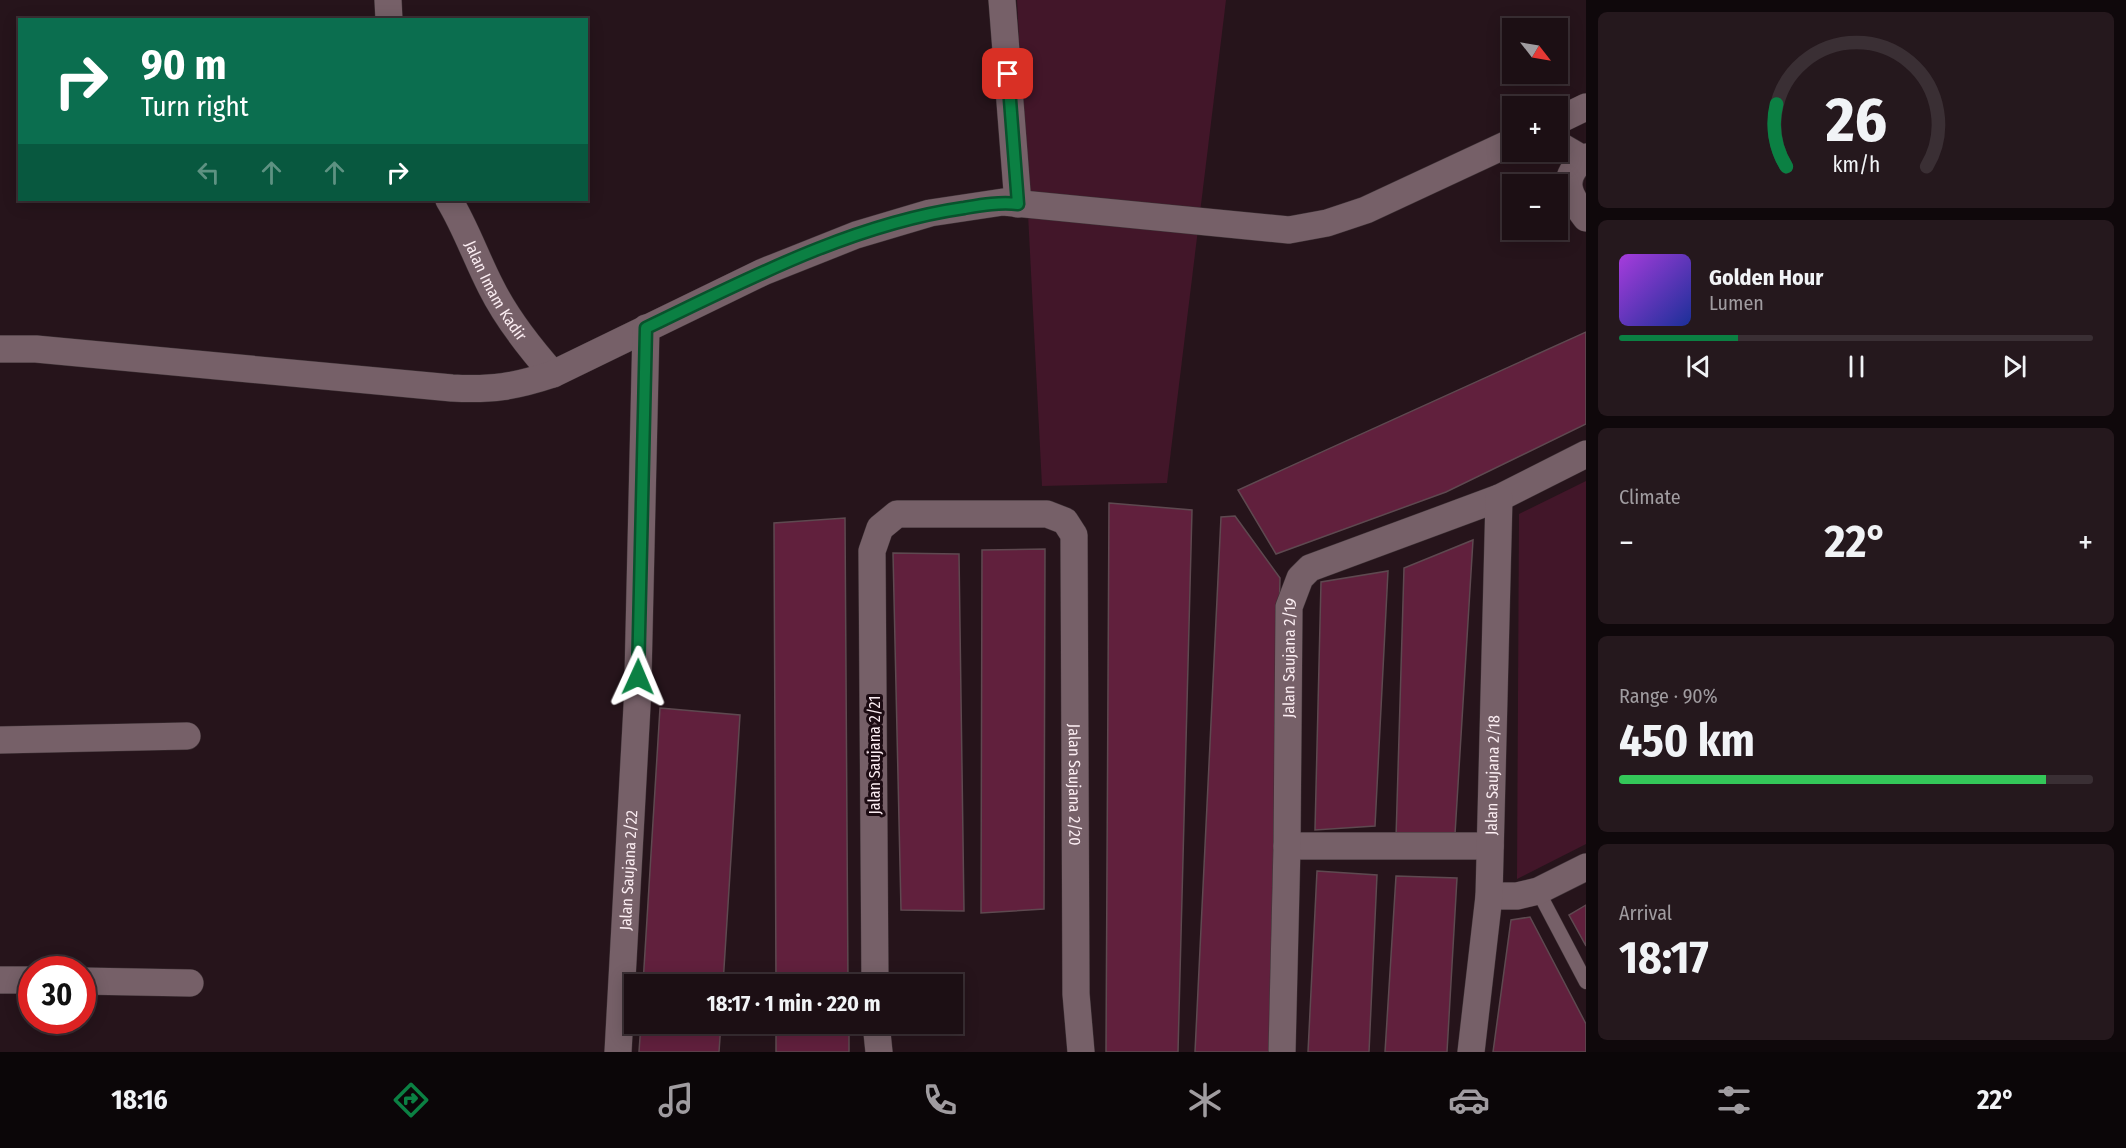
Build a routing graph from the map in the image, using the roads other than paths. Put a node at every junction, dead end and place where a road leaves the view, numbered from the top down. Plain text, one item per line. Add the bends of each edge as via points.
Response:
1 (388, 0) edge
2 (1002, 0) edge
3 (388, 18) edge
4 (1586, 107) edge
5 (1568, 116) edge
6 (1502, 147) edge
7 (1568, 155) edge
8 (1579, 166) edge
9 (450, 201) edge
10 (1018, 204) junction
11 (1586, 218) edge
12 (646, 328) junction
13 (0, 349) edge
14 (553, 374) junction
15 (1586, 454) edge
16 (1499, 498) junction
17 (880, 528) joint
18 (187, 736) dead end
19 (0, 740) edge
20 (1287, 846) junction
21 (1490, 846) junction
22 (1586, 867) edge
23 (1538, 891) junction
24 (1489, 896) junction
25 (875, 974) edge
26 (0, 980) edge
27 (18, 980) edge
28 (96, 981) edge
29 (1586, 982) edge
30 (190, 983) dead end
31 (877, 1034) edge
32 (618, 1052) edge
33 (879, 1052) edge
34 (1081, 1052) edge
35 (1282, 1052) edge
36 (1472, 1052) edge

1 - 3 street
2 - 10 street
4 - 5 street
6 - 10 street via 1366,210 1289,230
7 - 8 street
8 - 11 street via 1570,196
9 - 14 street, Jalan Imam Kadir via 492,289 531,349
10 - 12 street via 1003,202 930,213 856,235 763,272
12 - 14 street
12 - 32 street, Jalan Saujana 2/22 via 638,682
13 - 14 street via 36,348 489,390
15 - 16 street, Jalan Saujana 2/19
16 - 20 street, Jalan Saujana 2/19 via 1310,568 1300,578 1289,607
16 - 21 street, Jalan Saujana 2/18
17 - 25 street, Jalan Saujana 2/21 via 872,551
17 - 34 street, Jalan Saujana 2/20 via 897,514 1047,514 1065,521 1074,535 1076,994
18 - 19 street
20 - 21 street
20 - 35 street, Jalan Saujana 2/19
21 - 24 street, Jalan Saujana 2/18
22 - 23 street
23 - 24 street
23 - 29 lane
24 - 36 street, Jalan Saujana 2/18
26 - 27 street
28 - 30 street
31 - 33 street

